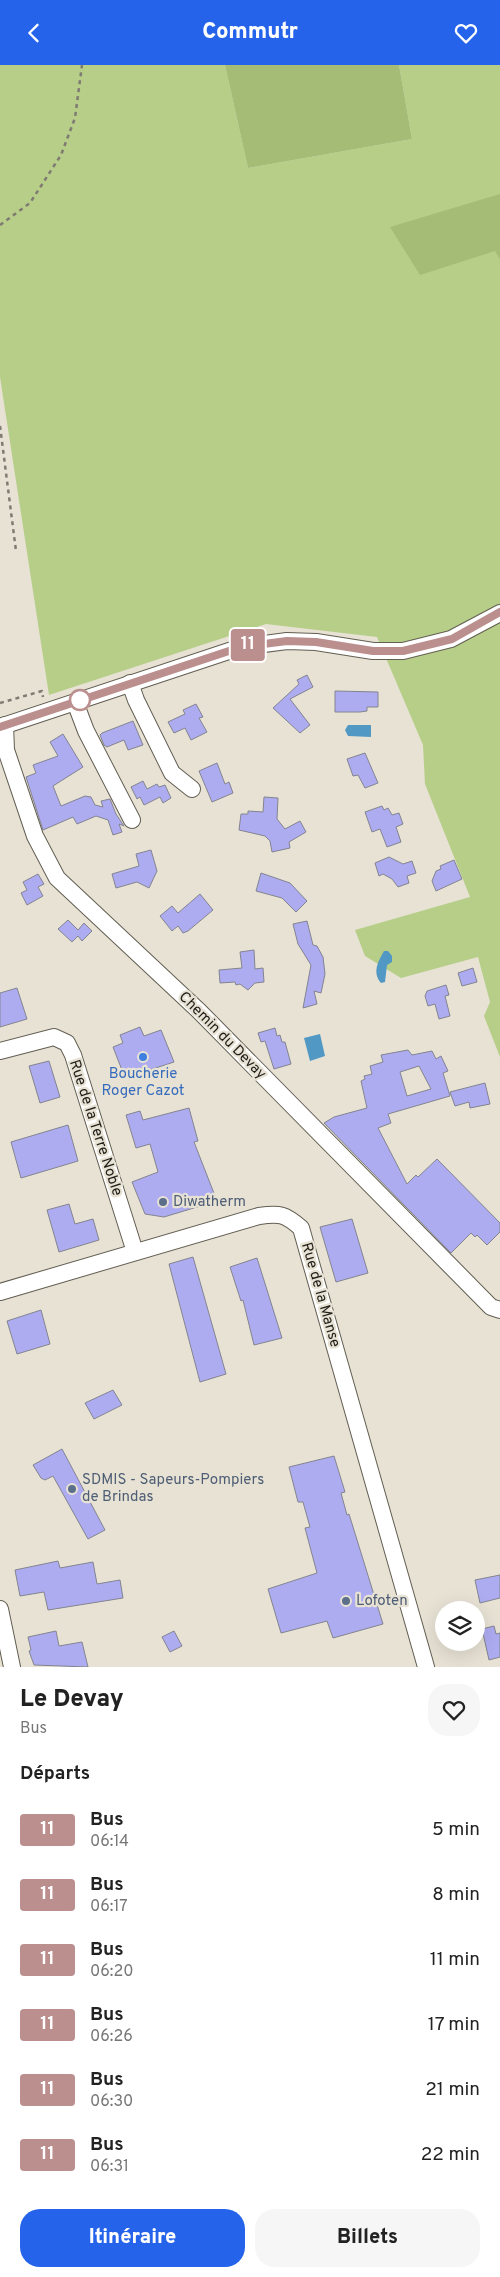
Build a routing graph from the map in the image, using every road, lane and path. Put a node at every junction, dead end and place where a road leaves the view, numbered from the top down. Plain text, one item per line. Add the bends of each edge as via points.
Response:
1 (82, 65) edge
2 (0, 225) edge
3 (0, 426) edge
4 (16, 551) dead end
5 (500, 613) edge
6 (130, 683) junction
7 (35, 692) dead end
8 (75, 701) junction
9 (0, 703) edge
10 (2, 726) edge
11 (192, 789) dead end
12 (132, 820) dead end
13 (0, 1051) edge
14 (135, 1252) junction
15 (0, 1292) edge
16 (500, 1310) edge
17 (0, 1609) edge
18 (12, 1667) edge
19 (426, 1667) edge

1 - 2 path via 75,118 62,155 30,203
3 - 4 path
5 - 6 street via 452,639 403,651 373,651 316,642 259,643 220,652
6 - 8 street
6 - 11 street via 172,773
7 - 9 path
8 - 10 street
8 - 12 street via 86,731
10 - 16 street, Chemin du Devay via 6,750 34,836 57,878 198,1011 491,1307
13 - 14 street, Rue de la Terre Noble via 54,1037 66,1043 73,1055
14 - 15 street, Rue de la Manse
14 - 19 street, Rue de la Manse via 277,1213 290,1218 301,1228
17 - 18 street

